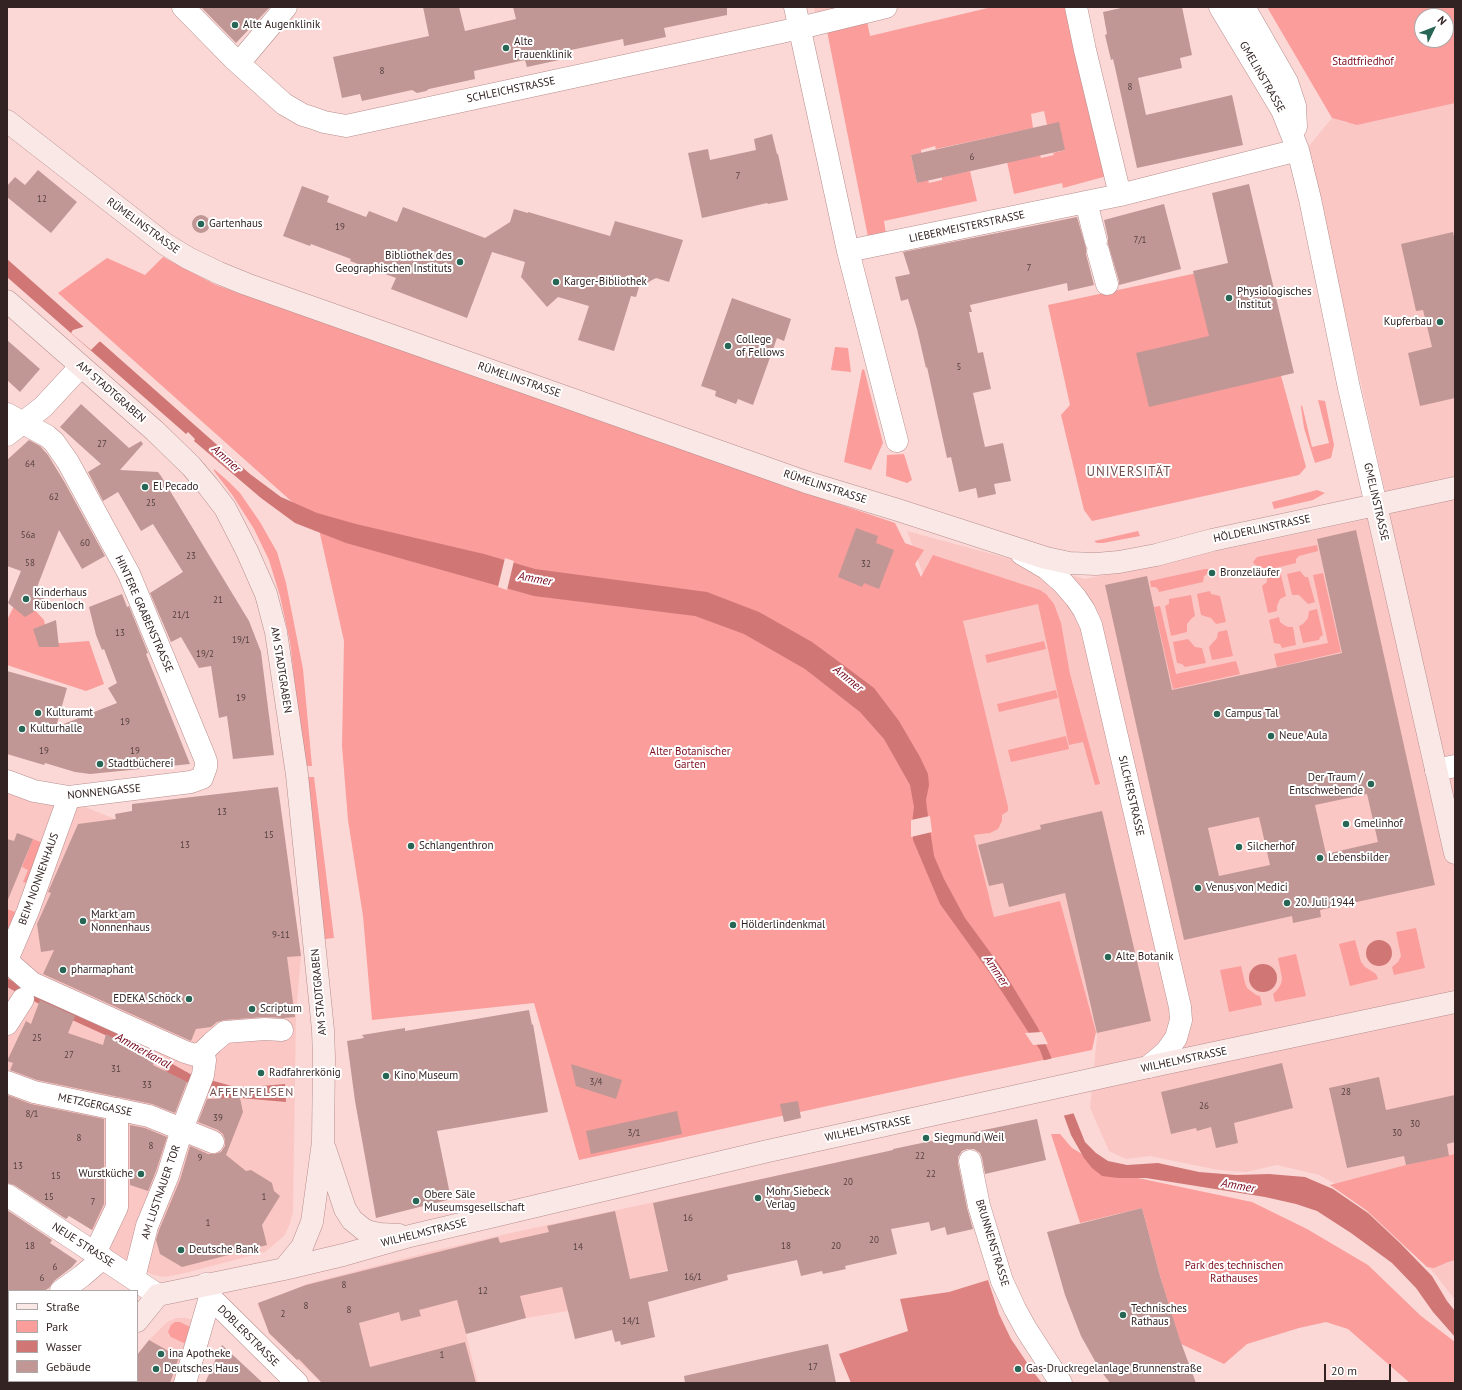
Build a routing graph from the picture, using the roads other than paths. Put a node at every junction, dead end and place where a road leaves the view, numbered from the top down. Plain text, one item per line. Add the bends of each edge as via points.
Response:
1 (183, 7) edge
2 (286, 7) edge
3 (795, 7) edge
4 (886, 7) edge
5 (1076, 7) edge
6 (1220, 7) edge
7 (1244, 7) edge
8 (800, 28) junction
9 (239, 63) junction
10 (7, 121) edge
11 (1298, 150) junction
12 (1120, 195) junction
13 (1086, 202) junction
14 (848, 251) junction
15 (1107, 284) dead end
16 (7, 301) edge
17 (81, 366) junction
18 (12, 424) edge
19 (897, 441) dead end
20 (1455, 488) edge
21 (1376, 505) junction
22 (1010, 548) junction
23 (1069, 563) joint
24 (1445, 768) edge
25 (202, 778) joint
26 (7, 781) edge
27 (69, 797) junction
28 (1455, 853) edge
29 (7, 961) edge
30 (23, 999) dead end
31 (1455, 1002) edge
32 (7, 1024) edge
33 (282, 1030) dead end
34 (203, 1052) junction
35 (1148, 1067) junction
36 (7, 1082) edge
37 (117, 1108) junction
38 (182, 1129) junction
39 (213, 1142) dead end
40 (323, 1142) junction
41 (970, 1161) dead end
42 (7, 1195) edge
43 (410, 1236) junction
44 (99, 1256) junction
45 (284, 1270) junction
46 (134, 1278) junction
47 (62, 1290) edge
48 (208, 1291) junction
49 (158, 1295) junction
50 (138, 1320) edge
51 (185, 1383) edge
52 (297, 1383) edge
53 (1061, 1383) edge

1 - 9 street, SCHLEICHSTRASSE
2 - 9 street
3 - 8 street
4 - 8 street
5 - 12 street
6 - 11 street, GMELINSTRASSE via 1282,110
7 - 11 street, GMELINSTRASSE via 1287,82 1295,106
8 - 9 street, SCHLEICHSTRASSE via 346,126 324,122 284,104
8 - 14 street
10 - 22 main road, RÜMELINSTRASSE via 165,244 219,273 806,482
11 - 12 street, LIEBERMEISTERSTRASSE
11 - 21 street, GMELINSTRASSE
12 - 13 street, LIEBERMEISTERSTRASSE
13 - 14 street, LIEBERMEISTERSTRASSE
13 - 15 street
14 - 19 street
16 - 17 main road, AM STADTGRABEN
17 - 18 street via 43,407
17 - 40 main road, AM STADTGRABEN via 171,446 208,486 225,508 237,530 266,594 276,632 297,775 308,877 323,1030
18 - 25 street, HINTERE GRABENSTRASSE via 40,432 54,442 68,462 125,568 206,761
20 - 21 main road, HÖLDERLINSTRASSE
21 - 23 main road, HÖLDERLINSTRASSE via 1119,562
21 - 24 main road, GMELINSTRASSE
22 - 23 main road, RÜMELINSTRASSE
22 - 35 street, SILCHERSTRASSE via 1046,568 1064,583 1084,610 1091,625 1180,1007 1181,1020 1176,1038 1166,1052
24 - 28 main road, GMELINSTRASSE
25 - 27 street, NONNENGASSE via 191,782
26 - 27 street, NONNENGASSE via 34,791
27 - 29 street, BEIM NONNENHAUS via 28,912
29 - 34 street, BEIM NONNENHAUS via 32,983 185,1052 195,1055
30 - 32 street
31 - 35 main road, WILHELMSTRASSE
33 - 34 street via 225,1032
34 - 38 street via 205,1060 199,1084
35 - 43 main road, WILHELMSTRASSE via 768,1151
36 - 37 street, METZGERGASSE via 34,1092
37 - 38 street, METZGERGASSE via 149,1116
37 - 44 street via 117,1207
38 - 39 street, METZGERGASSE
38 - 46 street, AM LUSTNAUER TOR via 168,1175 147,1226
40 - 43 main road, AM STADTGRABEN via 344,1209 352,1220 370,1232
40 - 45 main road, AM STADTGRABEN via 312,1222 302,1247
41 - 53 street, BRUNNENSTRASSE via 979,1206 1002,1281 1026,1329
42 - 44 street, NEUE STRASSE
43 - 45 main road, WILHELMSTRASSE
44 - 46 street, NEUE STRASSE
44 - 47 street via 82,1276
45 - 48 main road
46 - 49 street, NEUE STRASSE
48 - 49 main road
48 - 51 street
48 - 52 street, DOBLERSTRASSE
49 - 50 main road

